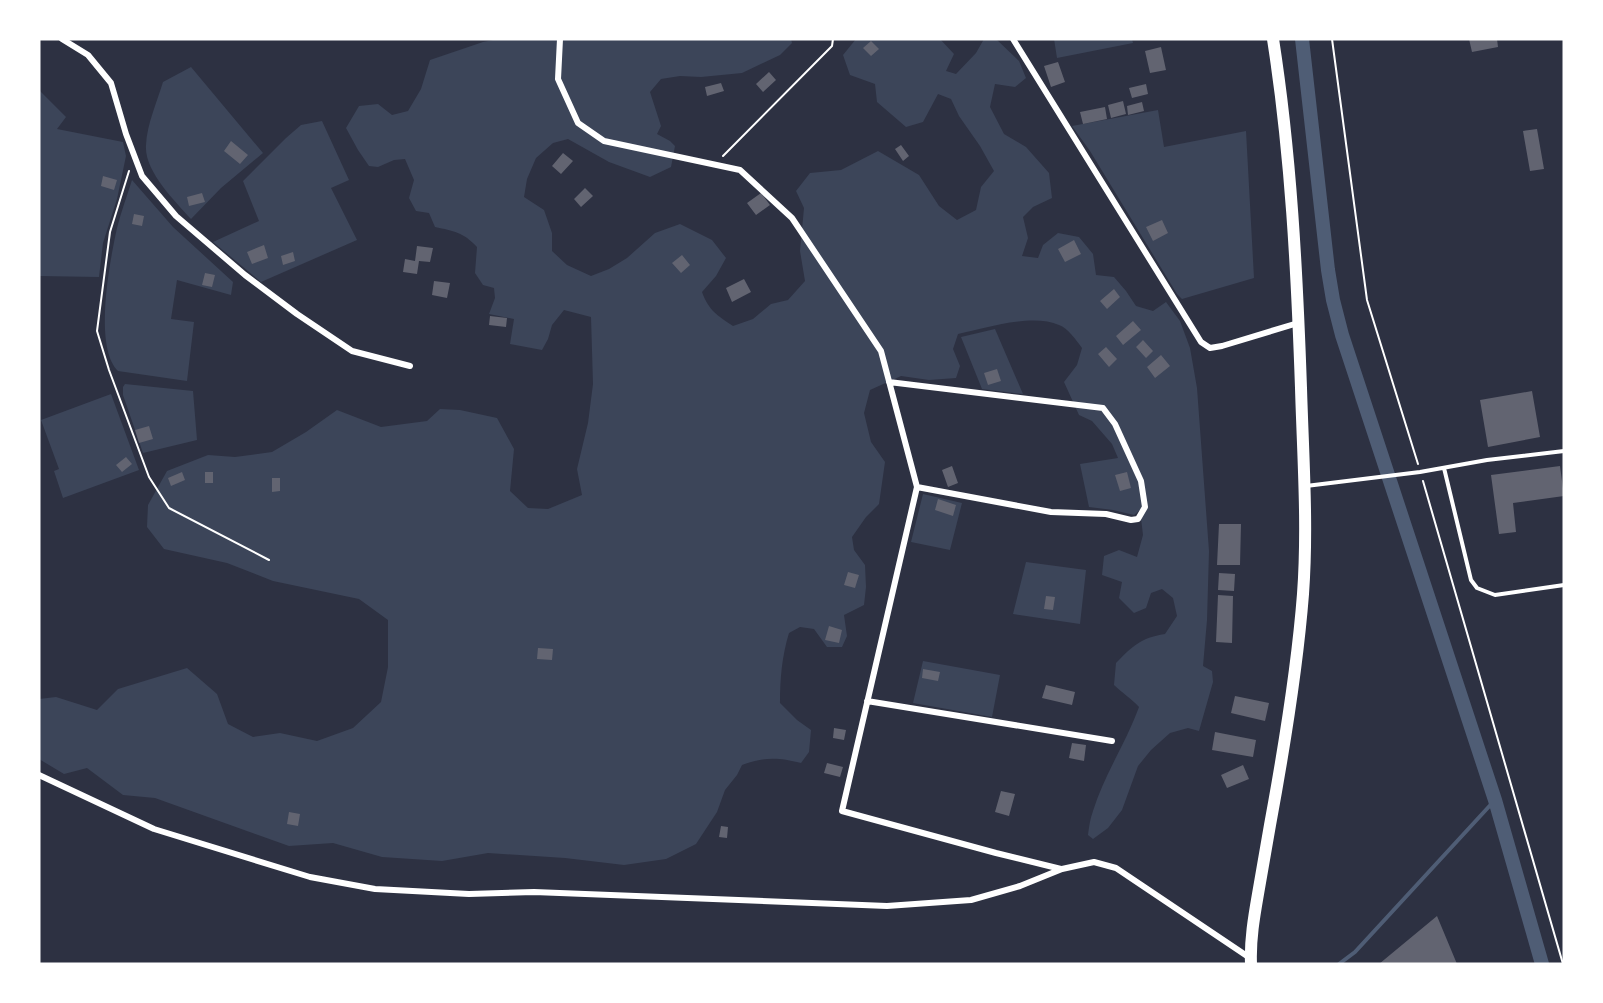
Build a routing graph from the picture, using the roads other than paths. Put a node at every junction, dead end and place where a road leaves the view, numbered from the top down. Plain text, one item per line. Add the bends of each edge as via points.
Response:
1 (63, 39) edge
2 (560, 39) edge
3 (1013, 39) edge
4 (1273, 39) edge
5 (1298, 322) junction
6 (410, 366) dead end
7 (889, 381) junction
8 (1564, 451) edge
9 (1444, 468) junction
10 (1305, 486) junction
11 (917, 488) junction
12 (1564, 585) edge
13 (867, 701) junction
14 (1112, 741) dead end
15 (39, 775) edge
16 (1062, 869) junction
17 (1251, 961) edge

1 - 6 street via 88,55 111,83 142,176 176,216 245,275 352,351
2 - 7 street via 558,79 578,123 604,141 740,170 792,218 881,351
3 - 5 street via 1201,342 1210,348 1222,346
4 - 5 main road via 1291,196
5 - 10 main road
7 - 11 street
7 - 11 street via 1103,408 1115,424 1141,481 1145,507 1138,519 1131,520 1106,514 1051,512
8 - 9 lane
9 - 10 lane
9 - 12 lane via 1471,580 1477,588 1495,595
10 - 17 main road via 1303,593 1295,668 1252,930
11 - 13 street
13 - 14 street
13 - 16 street via 842,811
15 - 16 street via 154,829 310,877 375,889 887,906 971,900
16 - 17 street via 1094,862 1116,868

